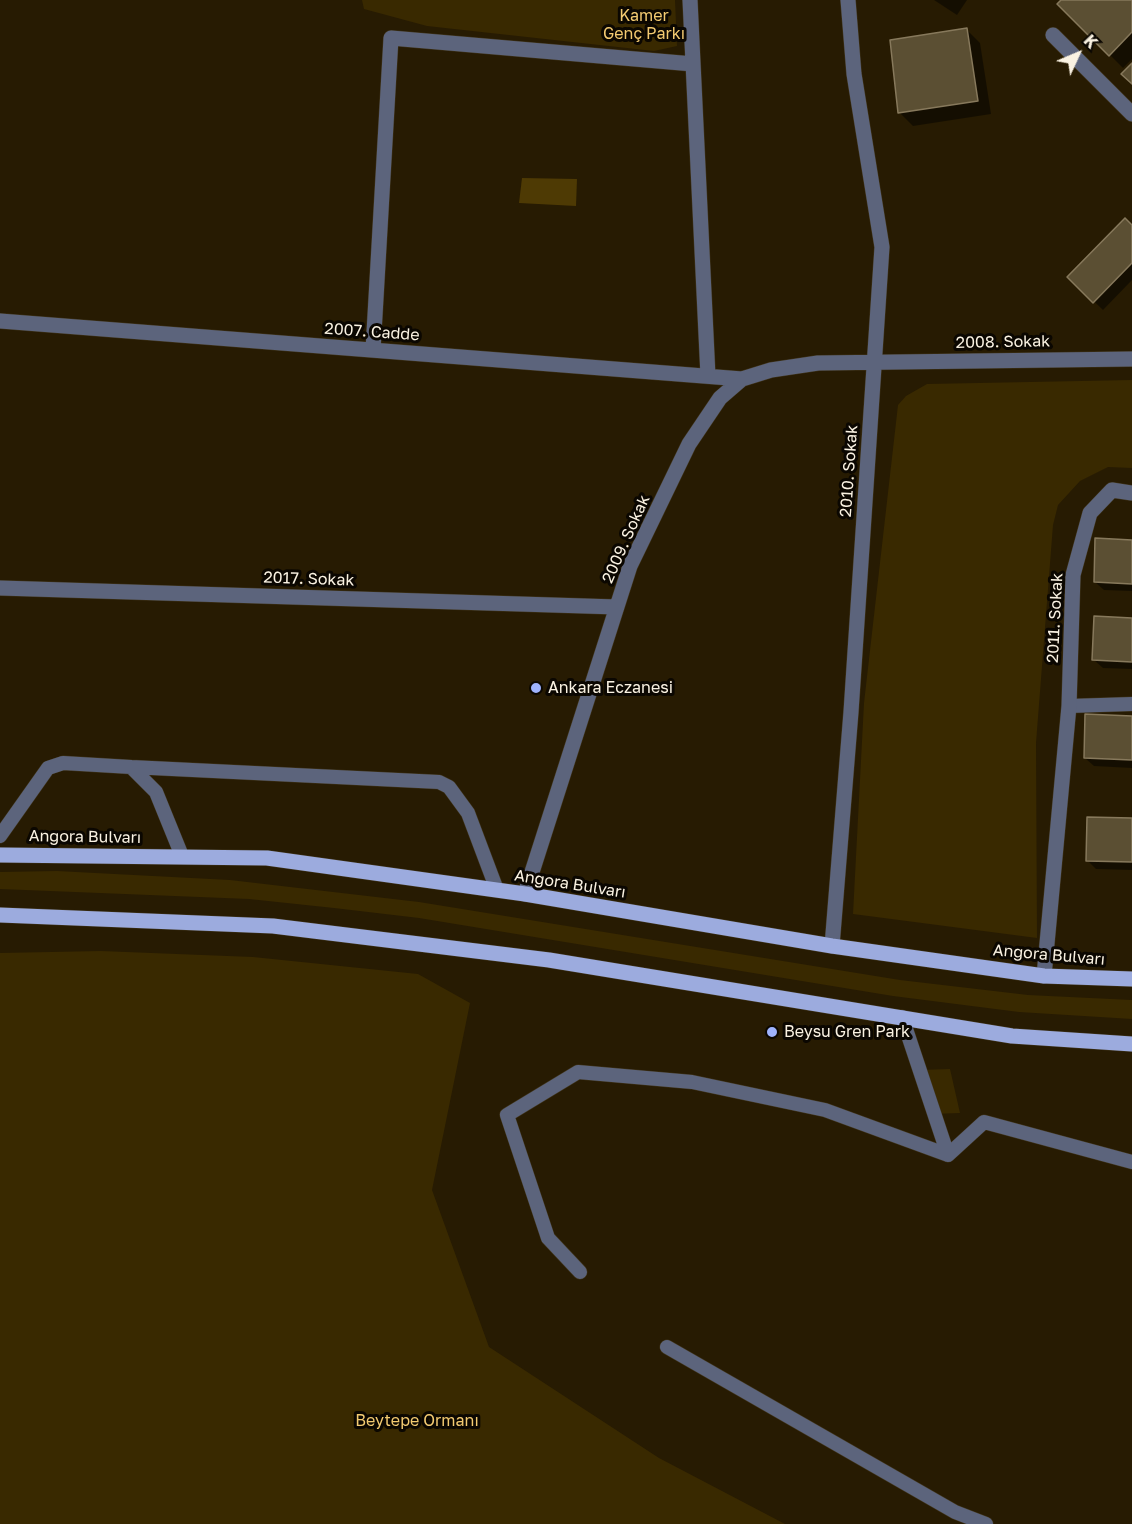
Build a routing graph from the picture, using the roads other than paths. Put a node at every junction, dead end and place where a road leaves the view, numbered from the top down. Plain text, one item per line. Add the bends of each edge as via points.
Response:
1 (690, 0) edge
2 (848, 0) edge
3 (1053, 35) dead end
4 (693, 63) junction
5 (1132, 114) edge
6 (0, 321) edge
7 (373, 350) junction
8 (1132, 359) edge
9 (874, 363) junction
10 (708, 376) junction
11 (742, 379) junction
12 (1132, 493) edge
13 (0, 588) edge
14 (617, 607) junction
15 (1132, 704) edge
16 (1069, 706) junction
17 (131, 767) junction
18 (0, 836) edge
19 (0, 855) edge
20 (182, 856) junction
21 (497, 890) junction
22 (525, 894) junction
23 (0, 915) edge
24 (832, 946) junction
25 (1044, 976) junction
26 (1132, 979) edge
27 (902, 1017) junction
28 (1132, 1044) edge
29 (948, 1155) junction
30 (1132, 1162) edge
31 (580, 1272) dead end
32 (667, 1347) dead end
33 (986, 1524) edge

1 - 4 street
2 - 9 street, 2010. Sokak via 854,74 882,247
3 - 5 street
4 - 7 street via 391,38
4 - 10 street
6 - 7 street, 2007. Cadde
7 - 10 street, 2007. Cadde
8 - 9 street, 2008. Sokak
9 - 11 street, 2009. Sokak via 818,363
9 - 24 street, 2010. Sokak
10 - 11 street, 2007. Cadde
11 - 14 street, 2009. Sokak via 720,398 690,444 630,566
12 - 16 street, 2011. Sokak via 1112,490 1090,513 1073,575
13 - 14 street, 2017. Sokak
14 - 22 street, 2009. Sokak
15 - 16 lane
16 - 25 street
17 - 18 lane via 63,763 48,768
17 - 20 lane via 156,792
17 - 21 lane via 439,782 449,787 468,813
19 - 20 main road, Angora Bulvarı
20 - 21 main road, Angora Bulvarı via 267,858
21 - 22 main road, Angora Bulvarı
22 - 24 main road, Angora Bulvarı
23 - 27 main road via 273,926 549,960
24 - 25 main road, Angora Bulvarı
25 - 26 main road, Angora Bulvarı
27 - 28 main road via 1012,1036
27 - 29 lane
29 - 30 lane via 984,1122
29 - 31 lane via 825,1110 693,1082 578,1072 507,1115 548,1238
32 - 33 lane via 955,1512

